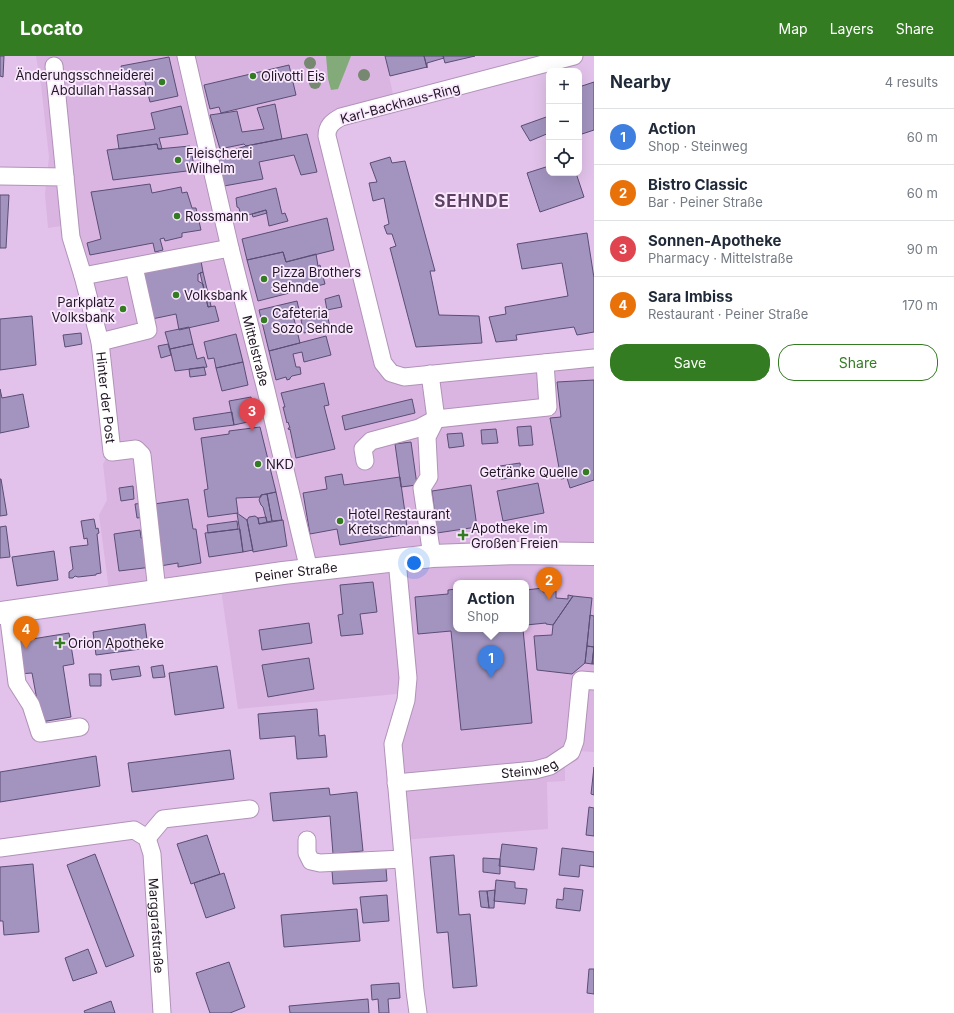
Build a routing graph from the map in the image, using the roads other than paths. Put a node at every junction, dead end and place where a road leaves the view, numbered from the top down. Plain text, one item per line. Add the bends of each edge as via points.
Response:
1 (186, 56) edge
2 (574, 56) edge
3 (54, 66) dead end
4 (0, 176) edge
5 (65, 177) junction
6 (230, 248) junction
7 (134, 267) junction
8 (83, 276) junction
9 (100, 342) junction
10 (594, 358) edge
11 (545, 363) junction
12 (430, 374) junction
13 (436, 419) junction
14 (364, 461) dead end
15 (594, 554) edge
16 (432, 556) junction
17 (397, 560) junction
18 (309, 570) junction
19 (157, 591) junction
20 (4, 613) edge
21 (588, 680) edge
22 (80, 727) dead end
23 (396, 783) junction
24 (250, 809) dead end
25 (147, 838) junction
26 (307, 840) dead end
27 (0, 848) edge
28 (403, 859) junction
29 (162, 1013) edge
30 (418, 1013) edge

1 - 6 street, Mittelstraße
2 - 12 street, Karl-Backhaus-Ring via 341,118 328,127 327,136 383,363 391,374 397,376
3 - 5 street, Hinter der Post
4 - 5 street
5 - 8 street, Hinter der Post via 71,236
6 - 7 street
6 - 18 street, Mittelstraße
7 - 8 street
7 - 9 street via 148,330
8 - 9 street, Hinter der Post
9 - 19 street, Hinter der Post via 112,452 136,449 142,455
10 - 11 street, Karl-Backhaus-Ring
11 - 12 street, Karl-Backhaus-Ring
11 - 13 street via 548,407
12 - 13 street
13 - 14 street via 419,428 371,441 363,449
13 - 16 street via 428,437 429,477 422,488
15 - 16 main road, Peiner Straße
16 - 17 main road, Peiner Straße
17 - 18 main road, Peiner Straße
17 - 23 street via 408,678 406,700 393,744
18 - 19 main road, Peiner Straße
19 - 20 main road, Peiner Straße
20 - 22 street via 17,683 31,705 40,733
21 - 23 street, Steinweg via 572,752 550,766 535,770
23 - 28 street
24 - 25 street via 162,820
25 - 27 street via 134,830
25 - 29 street, Marggrafstraße via 152,854
26 - 28 street via 311,861 320,863
28 - 30 street

